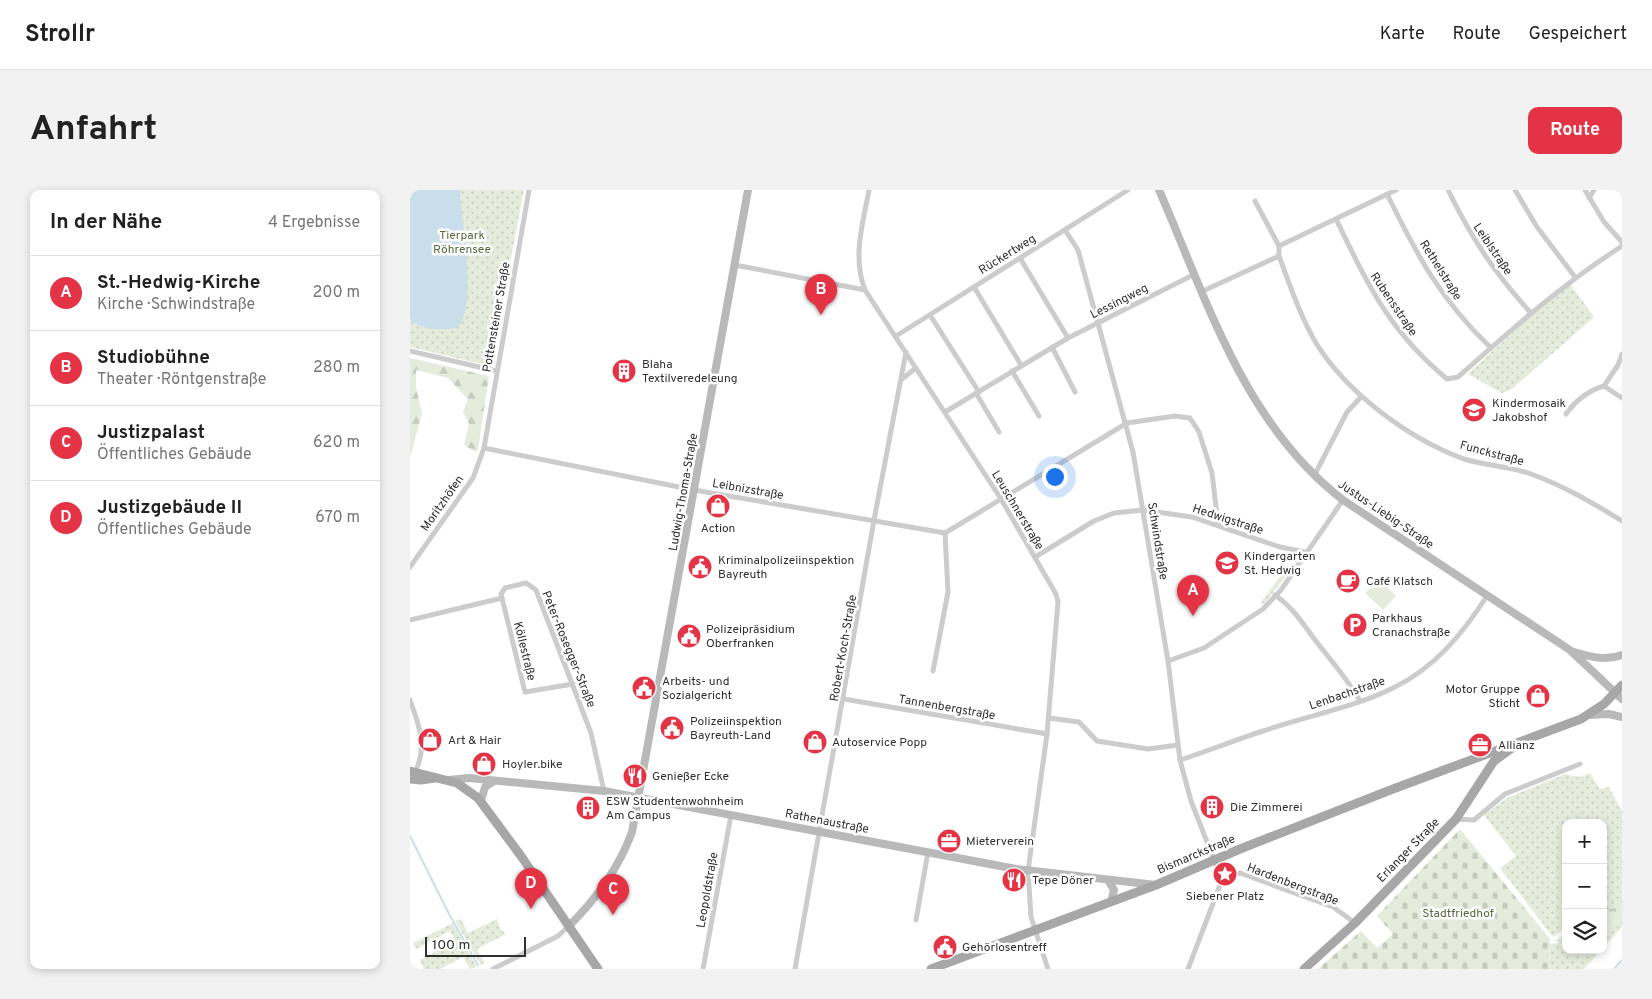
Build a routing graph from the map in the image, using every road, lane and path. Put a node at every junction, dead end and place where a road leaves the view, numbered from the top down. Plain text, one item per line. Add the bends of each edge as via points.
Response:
1 (529, 190) edge
2 (748, 190) edge
3 (869, 190) edge
4 (1128, 190) edge
5 (1159, 190) edge
6 (1396, 190) edge
7 (1448, 190) edge
8 (1515, 190) edge
9 (1585, 190) edge
10 (1594, 190) edge
11 (1387, 194) junction
12 (1589, 198) junction
13 (1255, 201) dead end
14 (1336, 219) junction
15 (1065, 230) junction
16 (1622, 244) edge
17 (1280, 246) junction
18 (1279, 256) junction
19 (1020, 258) junction
20 (735, 265) junction
21 (1195, 274) junction
22 (1575, 277) junction
23 (974, 287) junction
24 (865, 290) junction
25 (1202, 291) junction
26 (1530, 312) junction
27 (930, 315) junction
28 (1098, 322) junction
29 (896, 336) junction
30 (1068, 338) junction
31 (1052, 347) junction
32 (1491, 348) junction
33 (410, 352) edge
34 (906, 352) junction
35 (1622, 354) edge
36 (1021, 365) junction
37 (916, 368) junction
38 (496, 371) junction
39 (1012, 371) junction
40 (902, 379) junction
41 (1604, 386) junction
42 (977, 392) junction
43 (1075, 392) dead end
44 (1361, 397) junction
45 (1622, 398) edge
46 (945, 412) junction
47 (1566, 414) dead end
48 (1039, 416) dead end
49 (1127, 423) junction
50 (1000, 432) dead end
51 (484, 448) junction
52 (1314, 476) junction
53 (694, 490) junction
54 (1001, 499) junction
55 (1343, 500) junction
56 (1143, 510) junction
57 (874, 520) junction
58 (1622, 521) edge
59 (1218, 524) junction
60 (945, 533) junction
61 (1305, 552) junction
62 (1035, 557) junction
63 (410, 566) edge
64 (1275, 596) junction
65 (1487, 596) junction
66 (502, 598) junction
67 (410, 620) edge
68 (1570, 650) junction
69 (1622, 656) edge
70 (1168, 661) junction
71 (933, 671) dead end
72 (572, 684) junction
73 (1620, 692) edge
74 (844, 699) junction
75 (410, 700) edge
76 (1360, 701) junction
77 (1589, 715) junction
78 (1622, 717) edge
79 (1049, 718) junction
80 (1047, 734) junction
81 (1520, 742) junction
82 (1178, 745) junction
83 (1180, 760) junction
84 (1470, 760) junction
85 (1580, 764) dead end
86 (412, 774) edge
87 (1484, 776) junction
88 (449, 780) junction
89 (495, 781) junction
90 (604, 791) junction
91 (639, 797) junction
92 (481, 801) junction
93 (730, 815) junction
94 (1456, 819) junction
95 (820, 831) junction
96 (928, 852) junction
97 (1213, 860) junction
98 (1028, 871) junction
99 (1108, 880) junction
100 (1222, 880) junction
101 (1151, 885) junction
102 (1111, 902) junction
103 (916, 920) dead end
104 (1355, 923) junction
105 (569, 926) junction
106 (1035, 931) junction
107 (493, 969) edge
108 (598, 969) edge
109 (703, 969) edge
110 (796, 969) edge
111 (931, 969) edge
112 (1048, 969) edge
113 (1188, 969) edge
114 (1304, 969) edge

1 - 38 street, Pottensteiner Straße
2 - 20 main road, Ludwig-Thoma-Straße
3 - 24 street, Leuschnerstraße via 858,258
4 - 15 street, Rückertweg
5 - 21 main road, Justus-Liebig-Straße
6 - 11 street
7 - 26 street, Leiblstraße via 1486,260
8 - 22 street via 1537,227
9 - 12 street
10 - 12 street
11 - 14 street
11 - 32 street, Rethelstraße via 1431,278 1456,312
12 - 16 street
13 - 17 street
14 - 17 street
14 - 32 street, Rubensstraße via 1366,282 1390,320 1426,362 1447,379 1458,378
15 - 19 street, Rückertweg
15 - 28 street, Schwindstraße via 1078,250
16 - 22 street
17 - 18 street
18 - 25 street
18 - 44 street, Funckstraße via 1316,344
19 - 23 street, Rückertweg
19 - 30 street
20 - 24 street
20 - 53 main road, Ludwig-Thoma-Straße
21 - 25 main road, Justus-Liebig-Straße
21 - 28 street, Lessingweg
22 - 26 street
23 - 27 street, Rückertweg
23 - 36 street
24 - 29 street, Leuschnerstraße
25 - 52 main road, Justus-Liebig-Straße via 1230,356 1258,407
26 - 32 street
27 - 29 street, Rückertweg
27 - 42 street
28 - 30 street, Lessingweg
28 - 49 street, Schwindstraße
29 - 34 street, Leuschnerstraße
30 - 31 street, Lessingweg
31 - 36 street, Lessingweg
31 - 43 street
33 - 38 street
34 - 37 street, Leuschnerstraße
34 - 40 street, Robert-Koch-Straße
35 - 41 street
36 - 39 street, Lessingweg
37 - 40 street
37 - 46 street, Leuschnerstraße
38 - 51 street, Pottensteiner Straße
39 - 42 street, Lessingweg
39 - 48 street
40 - 57 street, Robert-Koch-Straße
41 - 45 street
41 - 47 street via 1576,401
42 - 46 street, Lessingweg
42 - 50 street
44 - 52 street via 1347,412
44 - 58 street, Funckstraße via 1416,436 1465,459 1530,473 1575,492
46 - 54 street, Leuschnerstraße
49 - 54 street
49 - 56 street, Schwindstraße
49 - 59 street via 1183,416 1194,422 1212,473
51 - 53 street, Leibnizstraße
51 - 63 street, Moritzhöfen via 473,478
52 - 55 main road, Justus-Liebig-Straße
53 - 57 street, Leibnizstraße
53 - 91 main road, Ludwig-Thoma-Straße
54 - 60 street
54 - 62 street, Leuschnerstraße
55 - 61 street
55 - 65 main road, Justus-Liebig-Straße
56 - 59 street, Hedwigstraße
56 - 62 street, Hedwigstraße via 1114,513 1094,521
56 - 70 street, Schwindstraße
57 - 60 street, Leibnizstraße
57 - 74 street, Robert-Koch-Straße
59 - 61 street, Hedwigstraße via 1249,537
60 - 71 street via 948,592
61 - 64 street
62 - 79 street, Leuschnerstraße via 1058,602
64 - 70 street via 1219,640
64 - 76 street via 1310,630
65 - 68 main road, Justus-Liebig-Straße
65 - 76 street, Lenbachstraße via 1466,628 1424,670 1392,689
66 - 67 street, Peter-Rosegger-Straße
66 - 72 street, Köllestraße via 526,692
66 - 72 street, Peter-Rosegger-Straße via 501,594 511,586 526,583 536,590
68 - 69 main road via 1597,658
68 - 73 main road
70 - 82 street, Schwindstraße
72 - 90 street, Peter-Rosegger-Straße via 592,733
73 - 77 main road
74 - 80 street, Tannenbergstraße
74 - 95 street, Robert-Koch-Straße
75 - 86 street via 422,738 422,757
76 - 83 street, Lenbachstraße
77 - 78 main road
77 - 81 main road
79 - 80 street, Leuschnerstraße
79 - 82 street via 1080,722 1097,741 1148,749
80 - 98 street, Leuschnerstraße
81 - 84 main road, Bismarckstraße
81 - 87 main road, Erlanger Straße via 1494,761
82 - 83 street, Schwindstraße
83 - 97 street, Schwindstraße
84 - 87 main road via 1477,763
84 - 97 main road, Bismarckstraße
85 - 94 street via 1505,794 1474,820
86 - 88 main road
87 - 94 main road, Erlanger Straße
88 - 89 main road, Rathenaustraße
88 - 92 main road via 462,785
89 - 90 main road, Rathenaustraße
89 - 92 main road via 486,787
90 - 91 main road, Rathenaustraße
91 - 93 main road, Rathenaustraße
91 - 105 main road, Ludwig-Thoma-Straße via 625,850 596,897
92 - 105 main road
93 - 95 main road, Rathenaustraße
93 - 109 street, Leopoldstraße
94 - 104 main road, Erlanger Straße
95 - 96 main road, Rathenaustraße
95 - 110 street, Robert-Koch-Straße
96 - 98 main road, Rathenaustraße
96 - 103 street
97 - 100 street, Schwindstraße
97 - 101 main road, Bismarckstraße
98 - 99 main road, Rathenaustraße
98 - 106 street, Leuschnerstraße via 1028,894
99 - 101 main road, Rathenaustraße
99 - 102 main road via 1114,890
100 - 104 street, Hardenbergstraße via 1240,873 1332,908
100 - 113 street
101 - 102 main road, Bismarckstraße
102 - 106 main road, Bismarckstraße
104 - 114 main road, Erlanger Straße
105 - 107 street via 558,936
105 - 108 main road
106 - 111 main road, Bismarckstraße
106 - 112 street, Leuschnerstraße

